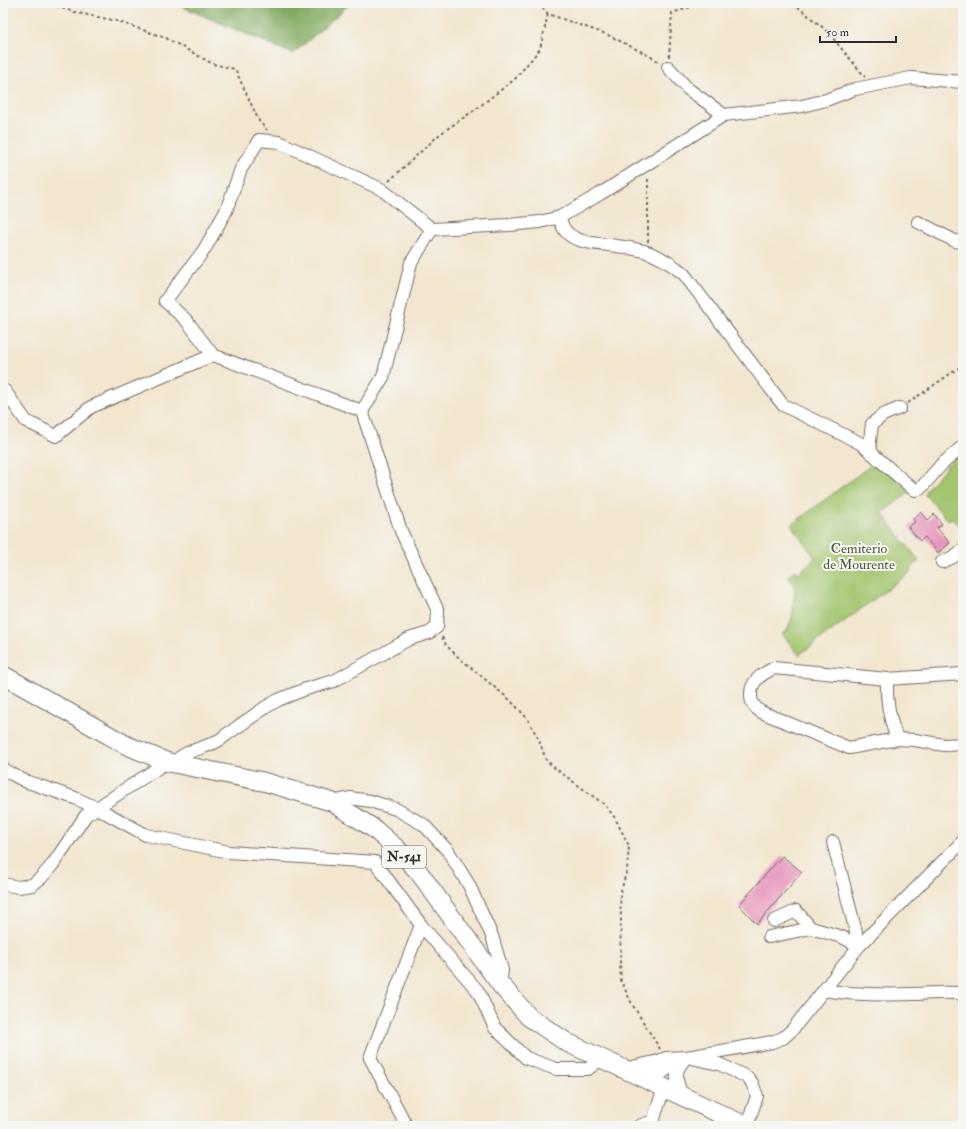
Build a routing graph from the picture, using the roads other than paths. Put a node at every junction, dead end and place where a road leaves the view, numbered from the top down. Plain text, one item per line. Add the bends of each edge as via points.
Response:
1 (668, 67) road end
2 (963, 82) edge
3 (724, 115) junction
4 (560, 217) junction
5 (540, 222) junction
6 (918, 222) dead end
7 (432, 229) junction
8 (575, 239) junction
9 (963, 242) edge
10 (213, 355) junction
11 (3, 392) edge
12 (900, 408) road end
13 (362, 410) junction
14 (872, 424) junction
15 (855, 441) junction
16 (963, 446) edge
17 (871, 453) junction
18 (963, 550) edge
19 (942, 562) dead end
20 (963, 674) edge
21 (3, 675) edge
22 (887, 679) junction
23 (897, 739) junction
24 (963, 744) edge
25 (171, 762) junction
26 (3, 768) edge
27 (332, 802) junction
28 (97, 808) junction
29 (963, 841) edge
30 (833, 842) dead end
31 (3, 884) edge
32 (774, 921) dead end
33 (421, 925) junction
34 (811, 928) junction
35 (769, 937) dead end
36 (857, 945) junction
37 (500, 984) junction
38 (824, 990) junction
39 (963, 994) edge
40 (687, 1057) junction
41 (601, 1059) junction
42 (662, 1060) junction
43 (623, 1069) junction
44 (653, 1083) junction
45 (682, 1096) junction
46 (405, 1126) edge
47 (639, 1126) edge
48 (747, 1126) edge

1 - 3 street via 688,89
2 - 3 street via 911,78 855,89 802,106
3 - 4 street
4 - 5 street
4 - 8 street via 566,232
5 - 7 street
5 - 8 street
6 - 9 street via 955,241
7 - 10 street via 381,189 279,142 259,140 241,169 226,210 204,250 166,302 186,320
7 - 13 street via 411,263 383,377
8 - 15 street via 661,257 684,274 783,405
10 - 11 street via 91,407 56,436 26,421 5,391
10 - 13 street
12 - 14 street via 883,415
13 - 25 street via 401,531 438,611 437,627 429,633 409,639 334,681 278,700 220,740
14 - 15 street via 860,432
14 - 17 street
15 - 17 street
16 - 17 street via 941,465 920,489 916,490
18 - 19 street
20 - 22 street
21 - 25 highway, N-541 via 126,745
22 - 23 street via 892,727
22 - 23 street via 774,668 755,680 751,698 753,705 761,712 849,748
23 - 24 street via 944,745
25 - 27 highway, N-541 via 265,782
25 - 28 street
26 - 28 street via 25,781
27 - 37 highway, N-541 via 373,828 418,871
27 - 37 street via 350,798 396,809 424,825 448,851 469,885 494,942 502,970
28 - 31 street via 86,814 42,877 32,885 18,887
28 - 33 street via 146,835 228,852 375,862
29 - 36 street
30 - 36 street
32 - 34 street via 796,911
33 - 41 street via 478,991 495,1028 526,1058 556,1069 588,1069
33 - 46 street via 370,1058
34 - 35 street
34 - 36 street via 842,937
36 - 38 street
37 - 41 highway, N-541 via 529,1017 566,1042
38 - 39 street via 893,995 937,992
38 - 40 street via 783,1038 758,1045
40 - 42 street
40 - 44 street via 673,1064
40 - 45 street via 676,1075
40 - 48 street via 719,1064 746,1077 752,1083 757,1096
41 - 43 highway, N-541
42 - 43 street
42 - 44 street
43 - 44 highway, N-541
44 - 45 highway, N-541
44 - 47 street via 652,1121
45 - 48 highway, N-541

